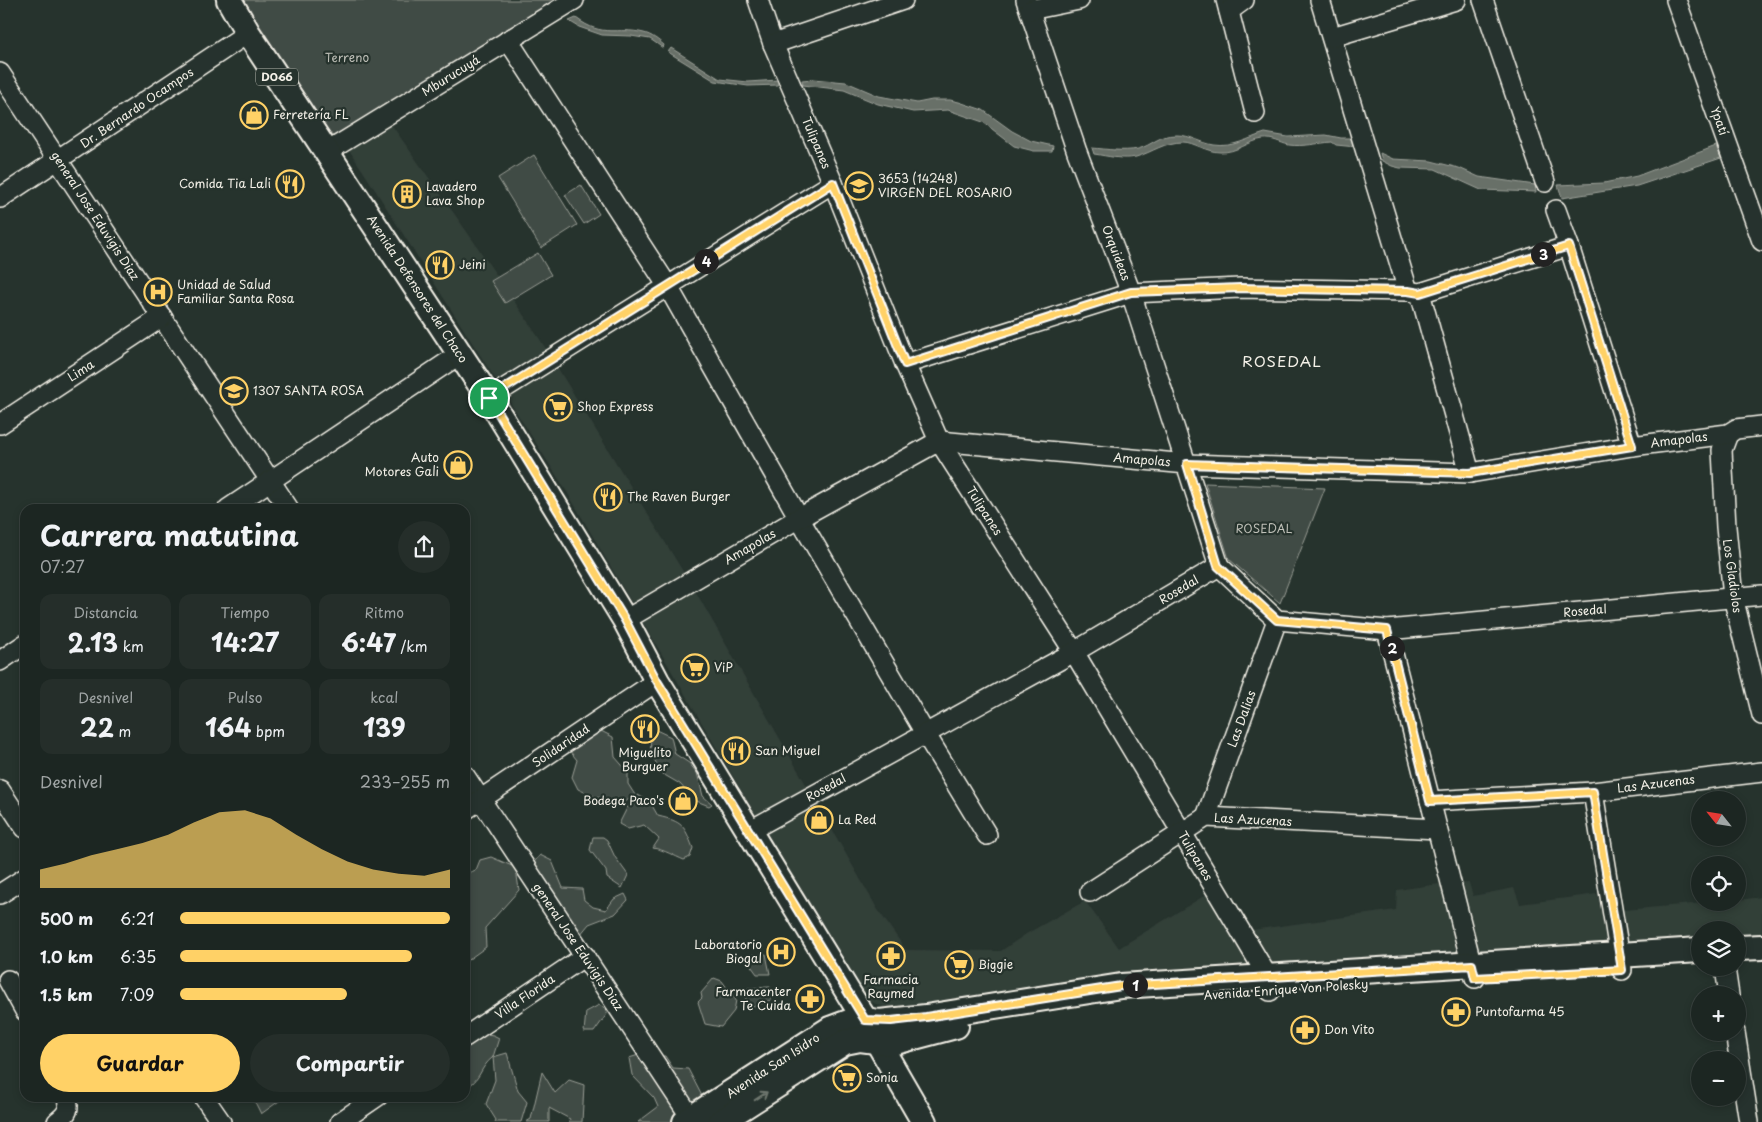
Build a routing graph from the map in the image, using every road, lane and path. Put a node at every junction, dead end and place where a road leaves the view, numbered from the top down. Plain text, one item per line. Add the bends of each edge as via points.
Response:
1 (229, 0) edge
2 (574, 0) edge
3 (758, 0) edge
4 (904, 0) edge
5 (1079, 0) edge
6 (1320, 0) edge
7 (1456, 0) edge
8 (1484, 0) edge
9 (1676, 0) edge
10 (1233, 4) edge
11 (1028, 5) edge
12 (248, 33) junction
13 (1332, 37) junction
14 (508, 40) junction
15 (773, 44) junction
16 (0, 73) edge
17 (1255, 113) dead end
18 (327, 152) junction
19 (58, 160) junction
20 (1545, 182) dead end
21 (833, 183) junction
22 (0, 198) edge
23 (1556, 210) dead end
24 (1761, 238) edge
25 (1569, 246) junction
26 (667, 286) junction
27 (1131, 292) junction
28 (1414, 292) junction
29 (162, 317) junction
30 (460, 354) junction
31 (905, 364) junction
32 (489, 398) junction
33 (0, 424) edge
34 (1762, 426) edge
35 (1728, 434) junction
36 (939, 441) junction
37 (1632, 446) junction
38 (1187, 464) junction
39 (1470, 473) junction
40 (270, 481) junction
41 (236, 504) edge
42 (285, 504) edge
43 (799, 518) junction
44 (1218, 566) junction
45 (1762, 595) edge
46 (1733, 597) junction
47 (625, 620) junction
48 (1277, 620) junction
49 (1387, 630) junction
50 (20, 647) edge
51 (1074, 652) junction
52 (0, 661) edge
53 (657, 681) junction
54 (1762, 715) edge
55 (925, 733) junction
56 (1762, 772) edge
57 (470, 783) edge
58 (0, 790) edge
59 (1593, 792) junction
60 (481, 799) junction
61 (1430, 801) junction
62 (470, 807) edge
63 (1206, 817) junction
64 (20, 820) edge
65 (1437, 829) junction
66 (749, 831) junction
67 (1181, 832) junction
68 (987, 835) dead end
69 (20, 881) edge
70 (1090, 892) dead end
71 (0, 894) edge
72 (1762, 947) edge
73 (1746, 948) edge
74 (1691, 951) edge
75 (585, 956) junction
76 (1762, 961) edge
77 (1746, 962) edge
78 (1621, 963) junction
79 (1691, 965) edge
80 (1474, 972) junction
81 (8, 980) dead end
82 (1269, 984) junction
83 (20, 1002) edge
84 (865, 1020) junction
85 (470, 1034) edge
86 (1736, 1041) edge
87 (876, 1042) junction
88 (68, 1102) edge
89 (207, 1102) edge
90 (369, 1102) edge
91 (690, 1121) edge
92 (57, 1122) edge
93 (221, 1122) edge
94 (340, 1122) edge
95 (720, 1122) edge
96 (924, 1122) edge
97 (1749, 1122) edge

1 - 12 main road, Avenida Defensores del Chaco / D066
2 - 14 street, Mburucuyá
3 - 15 street, Tulipanes
4 - 15 street
5 - 11 street
6 - 13 street
7 - 13 street
8 - 20 street
9 - 24 street, Ypatí
10 - 17 street
11 - 27 street, Orquideas via 1077,152
12 - 18 main road, Avenida Defensores del Chaco / D066
12 - 19 street, Dr. Bernardo Ocampos
13 - 28 street
14 - 18 street, Mburucuyá
14 - 26 street
15 - 21 street, Tulipanes
16 - 19 street, general Jose Eduvigis Diaz
18 - 30 main road, Avenida Defensores del Chaco / D066
19 - 22 street, Dr. Bernardo Ocampos
19 - 29 street, general Jose Eduvigis Diaz
21 - 26 street
21 - 31 street, Tulipanes
23 - 25 street
25 - 28 street
25 - 37 street
26 - 32 street
26 - 43 street
27 - 28 street via 1240,288
27 - 31 street
27 - 38 street, Orquideas
28 - 39 street
29 - 33 street, Lima
29 - 40 street, general Jose Eduvigis Diaz
30 - 32 main road, Avenida Defensores del Chaco / D066
30 - 40 street
31 - 36 street, Tulipanes
32 - 47 main road, Avenida Defensores del Chaco / D066
34 - 35 street, Amapolas via 1736,429
35 - 37 street, Amapolas
35 - 46 street, Los Gladiolos via 1722,450
36 - 38 street, Amapolas
36 - 43 street, Amapolas
36 - 51 street, Tulipanes
37 - 39 street, Amapolas
38 - 39 street, Amapolas
38 - 44 street, Orquideas
40 - 41 street
40 - 42 street, general Jose Eduvigis Diaz
43 - 47 street, Amapolas
43 - 55 street
44 - 48 street
44 - 51 street, Rosedal
45 - 46 street, Rosedal
46 - 49 street, Rosedal
46 - 54 street, Los Gladiolos
47 - 53 main road, Avenida Defensores del Chaco / D066
48 - 49 street, Rosedal
48 - 63 street, Las Dalias
49 - 61 street
50 - 52 street
51 - 55 street, Rosedal
51 - 67 street, Tulipanes
53 - 60 street, Solidaridad
53 - 66 main road, Avenida Defensores del Chaco / D066
55 - 66 street, Rosedal
55 - 68 street
56 - 59 street, Las Azucenas
57 - 60 street, general Jose Eduvigis Diaz
58 - 64 street
59 - 61 street, Las Azucenas
59 - 78 street
60 - 62 street, Solidaridad
60 - 75 street, general Jose Eduvigis Diaz
61 - 65 street
63 - 65 street, Las Azucenas
63 - 67 street, Las Azucenas
65 - 80 street
66 - 84 main road, Avenida Defensores del Chaco / D066
67 - 70 street, Las Azucenas
67 - 82 street, Tulipanes
69 - 71 street
72 - 73 main road
74 - 78 main road, Avenida Enrique Von Polesky
75 - 85 street, Villa Florida
75 - 91 street, general Jose Eduvigis Diaz
76 - 77 main road
78 - 79 main road, Avenida Enrique Von Polesky
78 - 80 main road, Avenida Enrique Von Polesky
80 - 82 main road, Avenida Enrique Von Polesky
81 - 83 street
82 - 84 main road, Avenida Enrique Von Polesky via 1121,986 943,1015 891,1021
82 - 87 main road, Avenida Enrique Von Polesky via 1064,1008 965,1024 892,1043
84 - 87 main road, Avenida Defensores del Chaco / D066
84 - 91 main road, Avenida San Isidro via 830,1028
86 - 97 street
95 -> 87 main road, Avenida San Isidro via 845,1042 860,1039
87 - 96 main road, Avenida Defensores del Chaco / D066
88 - 92 street via 67,1113
89 - 93 street
90 - 94 street

